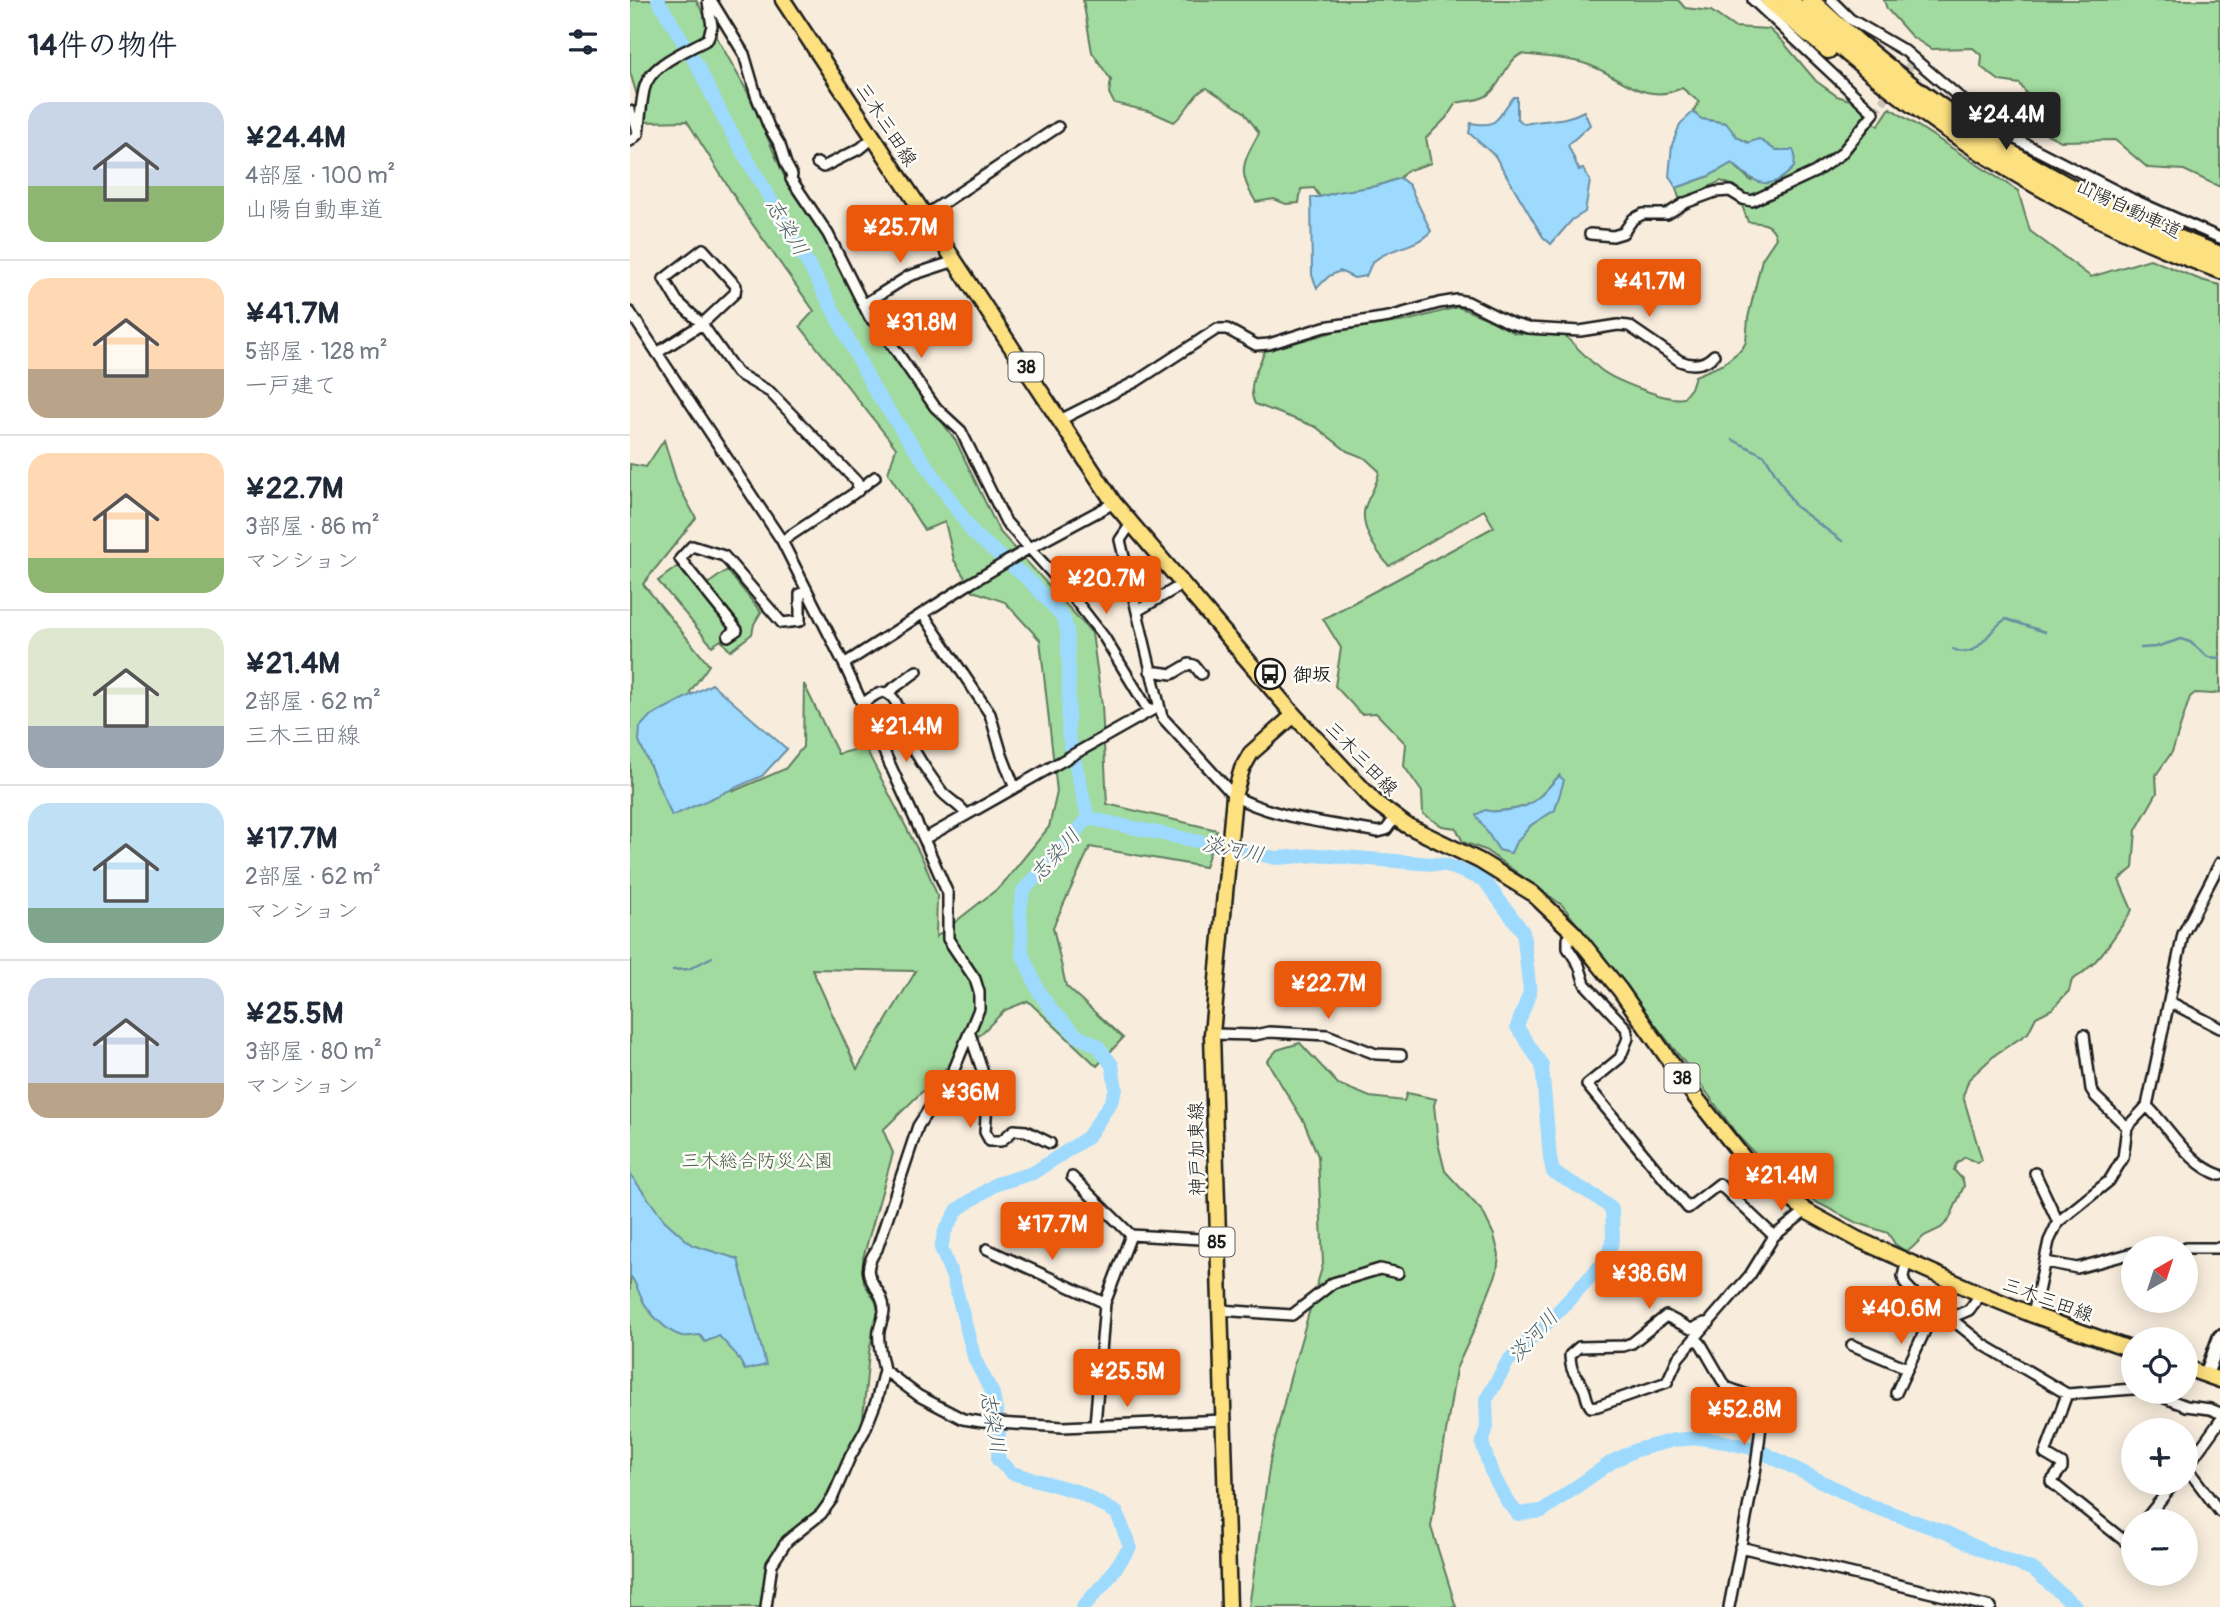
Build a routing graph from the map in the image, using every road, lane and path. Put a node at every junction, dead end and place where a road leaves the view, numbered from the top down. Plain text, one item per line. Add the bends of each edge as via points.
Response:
1 (709, 0) edge
2 (783, 0) edge
3 (1753, 0) edge
4 (1769, 0) edge
5 (1789, 0) edge
6 (1818, 2) edge
7 (630, 111) edge
8 (1058, 127) dead end
9 (638, 134) junction
10 (873, 138) junction
11 (630, 141) edge
12 (1990, 158) junction
13 (817, 163) dead end
14 (924, 216) junction
15 (1590, 234) dead end
16 (2220, 238) edge
17 (2220, 255) edge
18 (955, 261) junction
19 (2220, 270) edge
20 (863, 305) junction
21 (630, 312) edge
22 (702, 324) junction
23 (657, 354) junction
24 (1714, 355) dead end
25 (1059, 420) junction
26 (875, 477) dead end
27 (858, 491) junction
28 (1114, 503) junction
29 (1131, 524) junction
30 (782, 541) junction
31 (1028, 549) junction
32 (1183, 584) junction
33 (806, 591) junction
34 (1137, 611) junction
35 (923, 614) junction
36 (728, 636) dead end
37 (844, 664) junction
38 (917, 671) dead end
39 (1150, 671) junction
40 (1201, 674) dead end
41 (887, 693) junction
42 (862, 704) junction
43 (1154, 709) junction
44 (1294, 715) junction
45 (1014, 786) junction
46 (1234, 796) junction
47 (966, 814) junction
48 (1395, 818) junction
49 (924, 838) junction
50 (2220, 863) edge
51 (1574, 933) junction
52 (2170, 1002) junction
53 (2220, 1028) edge
54 (970, 1034) junction
55 (1212, 1034) junction
56 (2084, 1035) dead end
57 (1401, 1055) dead end
58 (2147, 1106) junction
59 (2127, 1127) junction
60 (1050, 1143) dead end
61 (2035, 1173) dead end
62 (2220, 1175) edge
63 (1072, 1177) dead end
64 (1806, 1211) junction
65 (2058, 1222) junction
66 (1131, 1235) junction
67 (1774, 1236) junction
68 (1217, 1240) junction
69 (2198, 1248) edge
70 (2220, 1248) edge
71 (987, 1249) dead end
72 (2121, 1257) edge
73 (1907, 1261) junction
74 (2046, 1262) junction
75 (1398, 1273) dead end
76 (1981, 1294) junction
77 (1105, 1303) junction
78 (1220, 1310) junction
79 (1934, 1311) junction
80 (2033, 1315) junction
81 (1950, 1318) junction
82 (1710, 1323) junction
83 (2220, 1337) edge
84 (1695, 1338) junction
85 (1852, 1345) dead end
86 (2121, 1346) edge
87 (1907, 1368) junction
88 (884, 1370) junction
89 (2215, 1375) edge
90 (2121, 1390) edge
91 (1896, 1393) dead end
92 (2067, 1394) junction
93 (2181, 1404) edge
94 (2220, 1413) edge
95 (1224, 1420) junction
96 (2220, 1422) edge
97 (1095, 1425) junction
98 (2198, 1452) edge
99 (2198, 1484) edge
100 (2165, 1495) edge
101 (2154, 1509) edge
102 (2220, 1512) edge
103 (2121, 1538) edge
104 (1740, 1546) junction
105 (766, 1607) edge
106 (1229, 1607) edge
107 (1729, 1607) edge
108 (1991, 1607) edge

1 - 9 street via 712,26 708,39 648,78
1 - 20 street via 744,54 755,95 791,179 828,234
2 - 10 main road, 三木三田線 / 38
3 - 15 street via 1874,113 1841,155 1752,201 1730,191 1715,192 1667,214 1643,214 1623,233
4 - 12 highway via 1878,88
5 - 12 highway, 山陽自動車道 via 1889,87
6 - 16 street via 1905,51 1998,130 2090,179
6 - 17 highway, 山陽自動車道 via 1919,92 2008,152 2111,208
7 - 9 street
8 - 14 street
9 - 11 street
10 - 13 street via 823,167
10 - 14 main road, 三木三田線 / 38
12 - 19 highway, 山陽自動車道 via 2094,216
14 - 18 main road, 三木三田線 / 38
18 - 20 street via 909,276
18 - 25 main road, 三木三田線 / 38
20 - 31 street via 935,407 961,431 1006,522
21 - 23 street
22 - 22 street via 735,293 736,286 703,249 664,279 677,301
22 - 23 street
22 - 27 street via 737,373 770,392 857,482
23 - 30 street
24 - 25 street via 1704,363 1688,364 1629,326 1580,331 1528,328 1458,300 1324,327 1269,344 1256,345 1217,329 1137,381
25 - 28 main road, 三木三田線 / 38
26 - 27 street
27 - 30 street
28 - 29 main road, 三木三田線 / 38
28 - 31 street
29 - 32 main road, 三木三田線 / 38
29 - 34 street via 1120,540
30 - 33 street
31 - 35 street
31 - 43 street via 1069,592
32 - 34 street
32 - 44 main road, 三木三田線 / 38
33 - 36 street via 800,594 800,621 782,623 724,556 692,546 680,559 737,630
33 - 37 street
34 - 39 street
35 - 37 street
35 - 45 street via 990,714
37 - 42 street
38 - 41 street
39 - 40 street via 1172,674 1189,664
39 - 43 street
41 - 42 street
41 - 47 street via 919,756 944,794
42 - 49 street
43 - 45 street
43 - 46 street
44 - 46 main road, 神戸加東線 / 85 via 1251,753
44 - 48 main road, 三木三田線 / 38
45 - 47 street
46 - 48 street via 1288,815 1378,832 1386,830
46 - 55 main road, 神戸加東線 / 85
47 - 49 street
48 - 51 main road, 三木三田線 / 38 via 1532,893
49 - 54 street via 948,894 948,939 979,992 979,1009
50 - 52 street via 2183,934
51 - 64 main road, 三木三田線 / 38 via 1750,1166
51 - 67 street via 1568,948 1585,984 1626,1028 1628,1038 1620,1058 1587,1084 1688,1208 1719,1184
52 - 53 street
52 - 58 street
54 - 60 street via 988,1088 985,1132 989,1141 1001,1141 1014,1130
54 - 88 street via 953,1072 918,1126 877,1249 869,1259 873,1287 884,1309 878,1334
55 - 57 street via 1327,1035 1376,1054
55 - 68 main road, 神戸加東線 / 85
56 - 59 street via 2091,1089
58 - 59 street
58 - 62 street via 2195,1159
59 - 65 street via 2117,1171
61 - 65 street
63 - 66 street
64 - 67 street
64 - 73 main road, 三木三田線 / 38
65 - 74 street
66 - 68 street
66 - 77 street
67 - 82 street via 1750,1275
68 - 78 main road, 神戸加東線 / 85
69 - 70 street
71 - 77 street
72 - 74 street via 2077,1268
73 - 76 main road, 三木三田線 / 38
73 - 79 street via 1905,1284
74 - 80 street
75 - 78 street via 1380,1269 1333,1283 1292,1315
76 - 80 main road, 三木三田線 / 38
76 - 81 street via 1969,1310
77 - 97 street
78 - 95 main road, 神戸加東線 / 85
79 - 81 street
79 - 87 street
80 - 86 main road, 三木三田線 / 38
81 - 92 street via 1984,1345
82 - 84 street
82 - 84 street via 1691,1329 1666,1316 1632,1343 1578,1347 1570,1355 1571,1372 1587,1402 1598,1406 1667,1382 1678,1358
83 - 89 street
84 - 104 street via 1726,1387 1761,1400 1763,1409
85 - 87 street
87 - 91 street
88 - 97 street via 962,1419
88 - 105 street via 865,1430 828,1504 787,1541 772,1564
90 - 92 street
92 - 103 street via 2045,1454 2062,1464 2051,1482
93 - 94 street
95 - 97 street
95 - 106 main road, 神戸加東線 / 85
96 - 98 street
99 - 102 street
100 - 101 street
104 - 107 street
104 - 108 street

